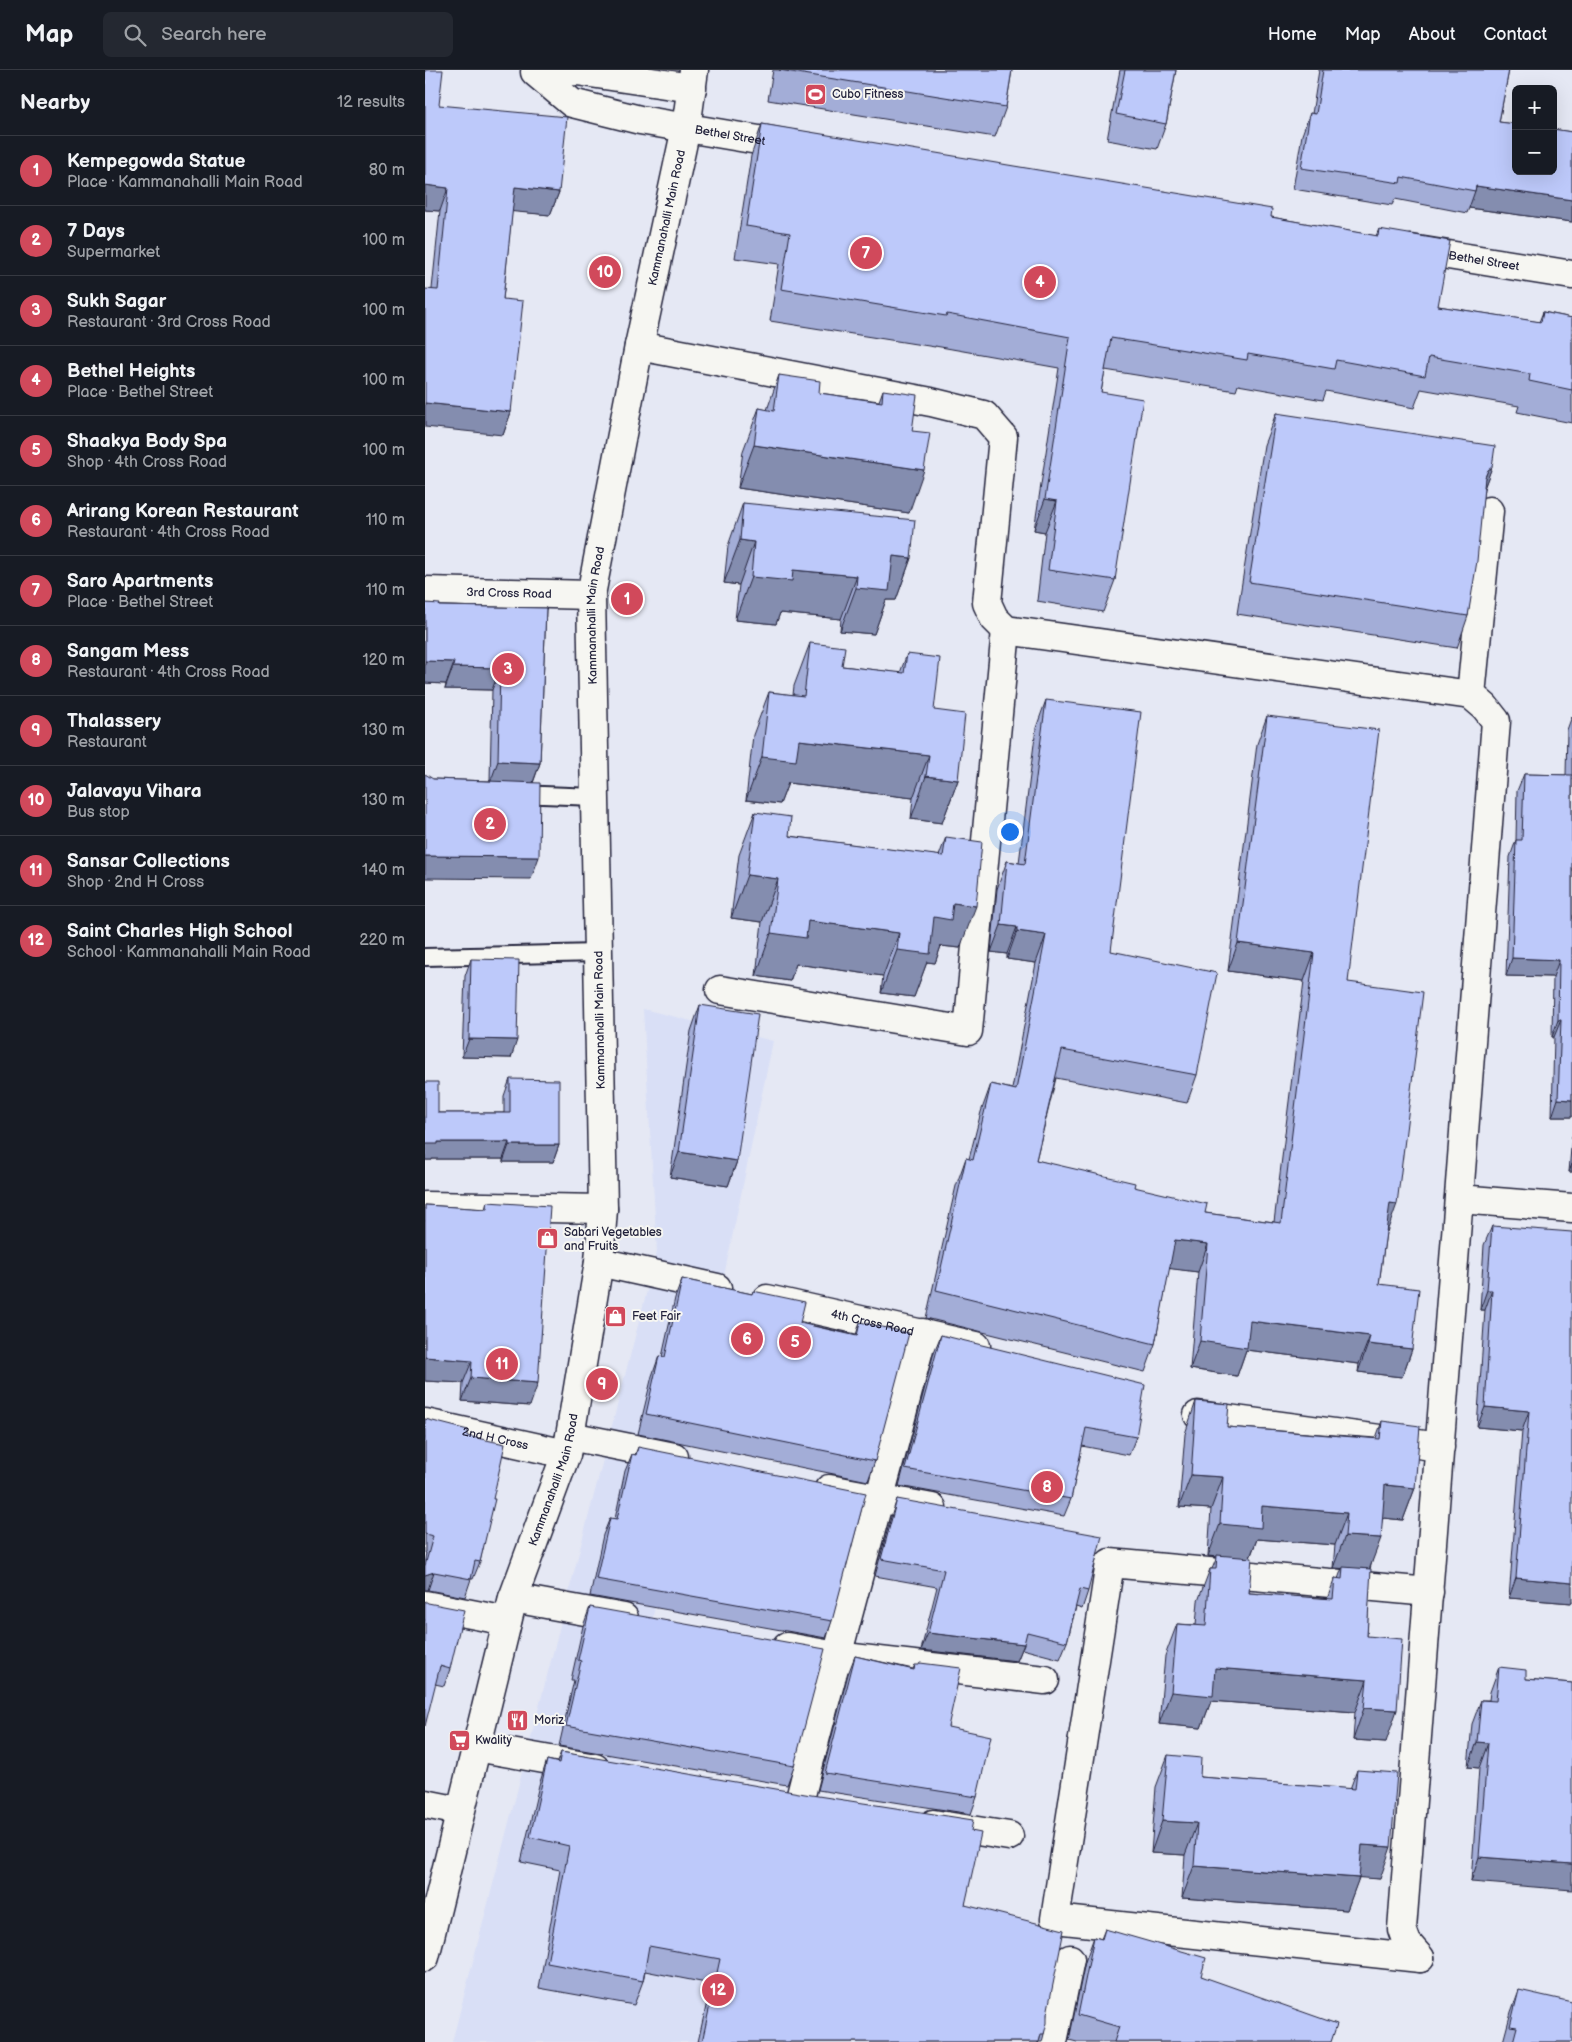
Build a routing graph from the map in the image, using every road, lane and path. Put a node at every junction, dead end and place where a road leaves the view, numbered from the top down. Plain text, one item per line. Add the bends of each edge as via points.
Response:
1 (531, 71) edge
2 (693, 79) edge
3 (686, 128) junction
4 (814, 149) edge
5 (1385, 244) edge
6 (1572, 275) edge
7 (639, 346) junction
8 (1489, 511) dead end
9 (425, 591) edge
10 (591, 595) junction
11 (1006, 630) junction
12 (1471, 695) junction
13 (501, 794) edge
14 (595, 797) junction
15 (598, 953) junction
16 (425, 958) edge
17 (720, 990) dead end
18 (1459, 1199) junction
19 (425, 1206) edge
20 (1572, 1208) edge
21 (603, 1209) junction
22 (599, 1262) junction
23 (923, 1333) junction
24 (1000, 1352) edge
25 (1197, 1415) edge
26 (425, 1423) edge
27 (568, 1445) junction
28 (1440, 1447) junction
29 (696, 1462) edge
30 (803, 1483) edge
31 (881, 1499) junction
32 (958, 1513) edge
33 (1429, 1592) junction
34 (425, 1605) edge
35 (510, 1610) junction
36 (650, 1623) edge
37 (767, 1644) edge
38 (836, 1656) junction
39 (1045, 1680) dead end
40 (475, 1747) junction
41 (623, 1773) edge
42 (425, 1804) edge
43 (828, 1808) edge
44 (460, 1811) junction
45 (904, 1820) edge
46 (1009, 1836) dead end
47 (425, 1957) edge
48 (1070, 1959) dead end
49 (1053, 2042) edge

1 - 2 street
1 - 3 street, Bethel Street via 572,103
2 - 3 street, Kammanahalli Main Road
3 - 4 street, Bethel Street
3 - 7 street, Kammanahalli Main Road
5 - 6 street, Bethel Street
7 - 10 street, Kammanahalli Main Road
7 - 11 street via 984,415 1003,437 987,603 994,618
8 - 12 street
9 - 10 street, 3rd Cross Road
10 - 14 street, Kammanahalli Main Road
11 - 12 street
11 - 17 street via 968,1031
12 - 18 street via 1496,721
13 - 14 lane
14 - 15 street, Kammanahalli Main Road
15 - 16 lane
15 - 21 street, Kammanahalli Main Road
18 - 20 street
18 - 28 street
19 - 21 street
21 - 22 street, Kammanahalli Main Road
22 - 23 street, 4th Cross Road
22 - 27 street, Kammanahalli Main Road
23 - 24 street, 4th Cross Road
23 - 31 street
25 - 28 street
26 - 27 street, 2nd H Cross
27 - 29 street, 2nd H Cross
27 - 35 street, Kammanahalli Main Road
28 - 33 street
30 - 31 street
31 - 32 street
31 - 38 street
33 - 33 street via 1402,1929 1407,1943 1420,1958 1055,1919 1110,1563
34 - 35 street
35 - 36 street
35 - 40 street, Kammanahalli Main Road
37 - 38 street
38 - 39 street
38 - 43 street via 789,1802
40 - 41 street
40 - 44 street, Kammanahalli Main Road
42 - 44 street
44 - 47 street, Kammanahalli Main Road
45 - 46 street
48 - 49 street

